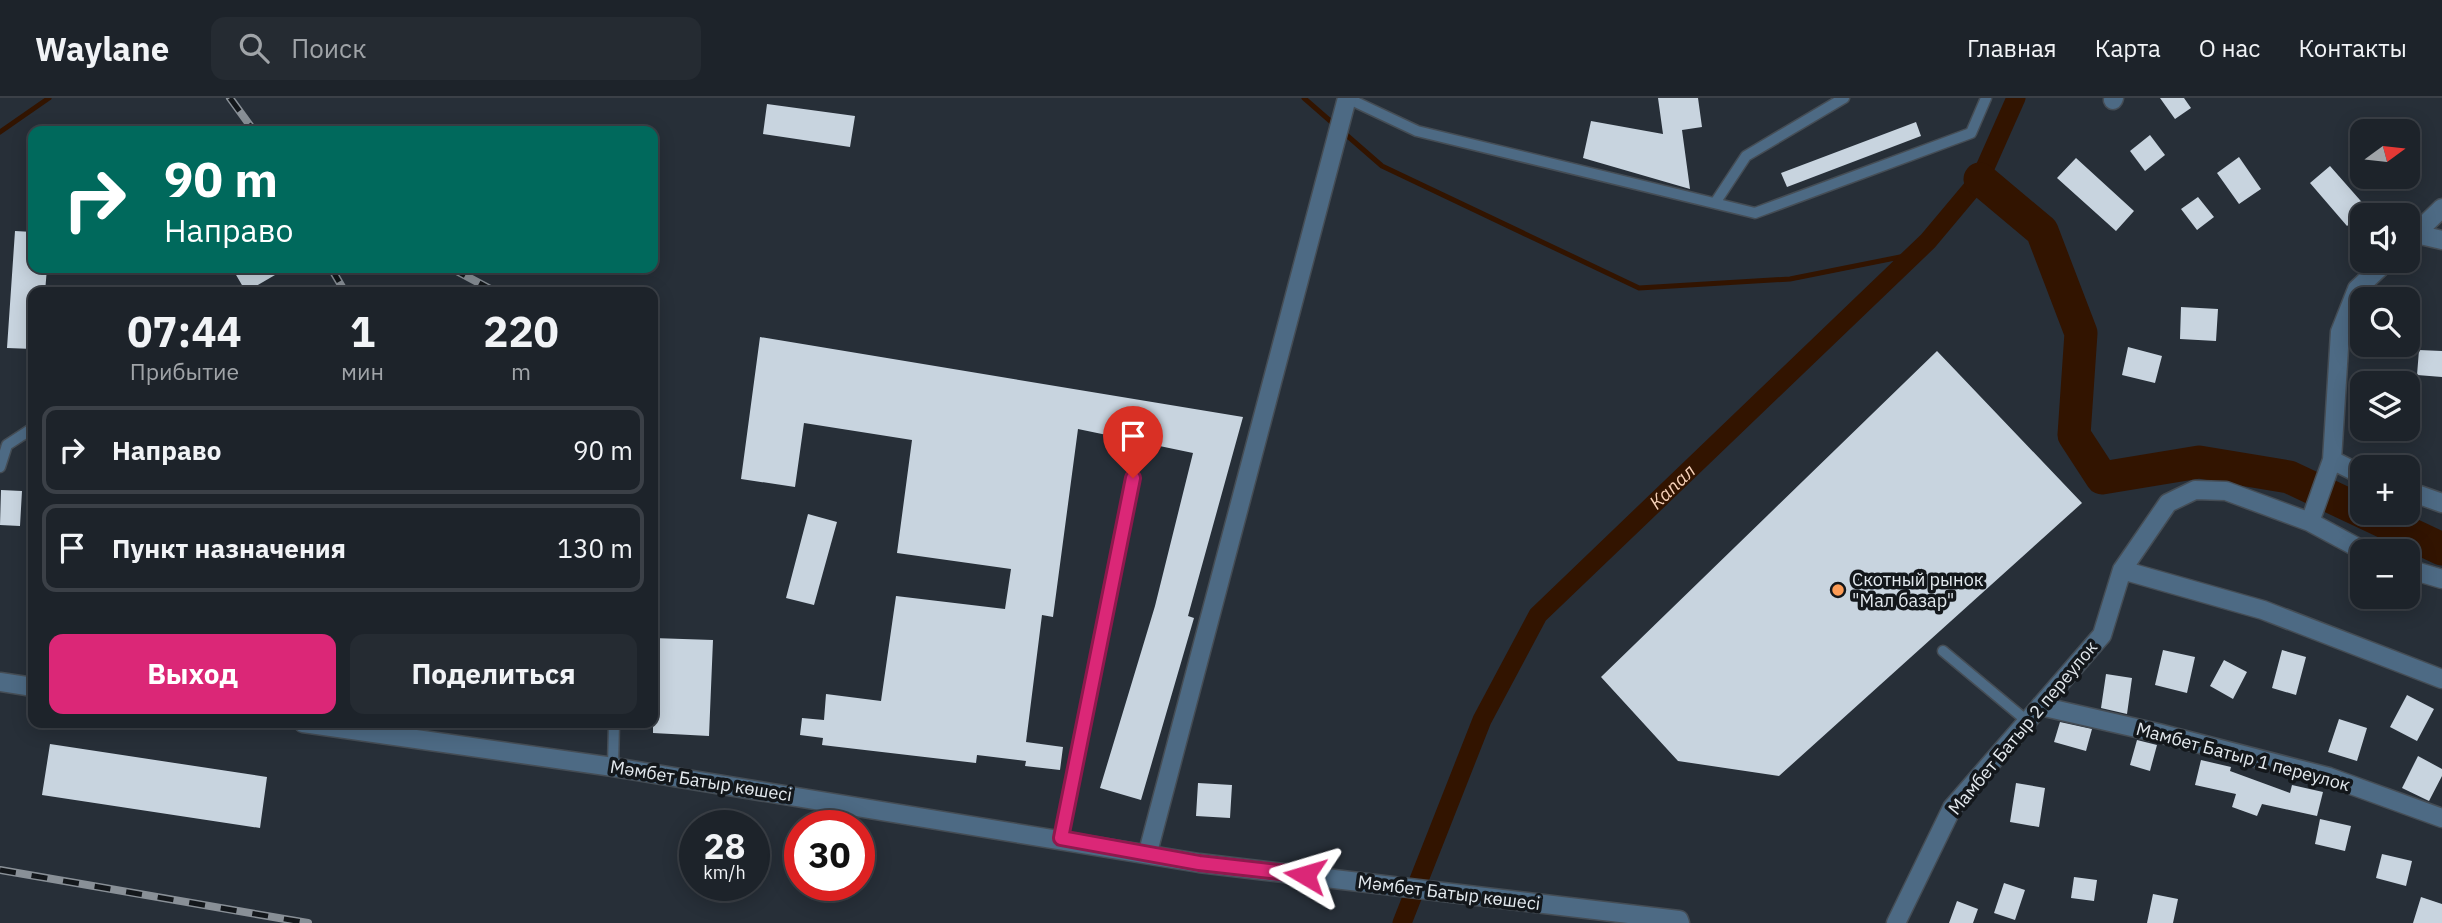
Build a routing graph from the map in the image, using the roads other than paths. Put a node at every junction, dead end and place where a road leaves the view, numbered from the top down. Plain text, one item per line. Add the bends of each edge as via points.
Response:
1 (1347, 98) edge
2 (1844, 98) edge
3 (1986, 98) edge
4 (1715, 203) junction
5 (2442, 208) edge
6 (2420, 229) edge
7 (2420, 238) edge
8 (2442, 240) edge
9 (2374, 273) edge
10 (28, 431) edge
11 (2332, 460) junction
12 (0, 467) edge
13 (2350, 469) edge
14 (1133, 478) dead end
15 (2420, 495) edge
16 (2442, 503) edge
17 (2310, 522) junction
18 (2350, 543) edge
19 (2122, 570) junction
20 (2420, 573) edge
21 (2442, 579) edge
22 (1943, 651) dead end
23 (2442, 679) edge
24 (0, 682) edge
25 (28, 686) edge
26 (2040, 706) junction
27 (2027, 721) junction
28 (338, 728) edge
29 (614, 728) edge
30 (613, 767) junction
31 (2442, 818) edge
32 (1061, 838) junction
33 (1148, 852) junction
34 (1680, 923) edge
35 (1896, 923) edge

1 - 4 lane via 1417,131
1 - 33 street
2 - 4 lane via 1746,156
3 - 4 lane via 1971,133 1755,213
5 - 6 street
7 - 8 street
9 - 11 street via 2357,289 2340,332
10 - 12 lane via 7,445
11 - 13 street
11 - 17 street
14 - 32 lane
15 - 16 street
17 - 18 street, Мамбет Батыр 2 переулок
17 - 19 street, Мамбет Батыр 2 переулок via 2226,491 2195,490 2168,503
19 - 23 street via 2263,610
19 - 26 street, Мамбет Батыр 2 переулок via 2102,635
20 - 21 street
22 - 27 lane
24 - 25 street
26 - 27 street, Мамбет Батыр 2 переулок
26 - 31 street, Мамбет Батыр 1 переулок via 2329,777
27 - 35 street, Мамбет Батыр 2 переулок via 1951,808
28 - 30 street, Мәмбет Батыр көшесі
29 - 30 lane
30 - 32 street, Мәмбет Батыр көшесі
32 - 33 street, Мәмбет Батыр көшесі
33 - 34 street, Мәмбет Батыр көшесі via 1199,863

